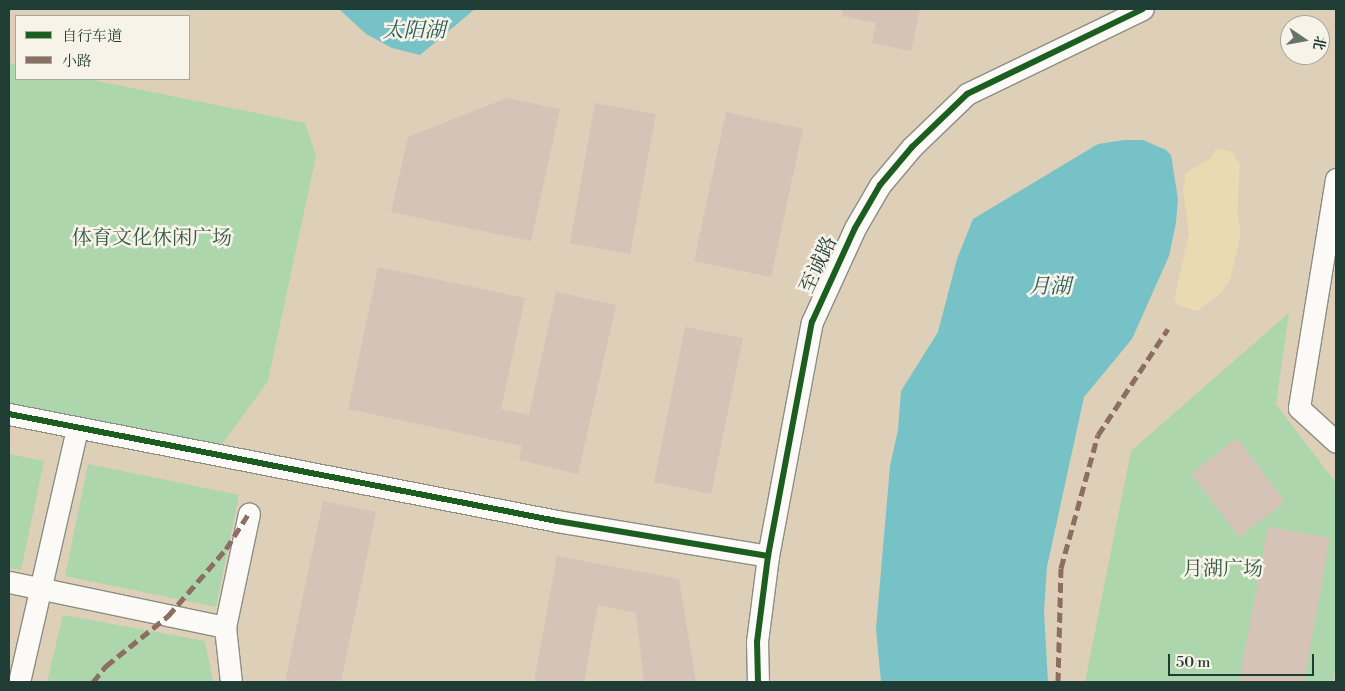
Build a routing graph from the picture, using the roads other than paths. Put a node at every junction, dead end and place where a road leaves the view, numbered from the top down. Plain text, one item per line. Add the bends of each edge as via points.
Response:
1 (1143, 9) edge
2 (1336, 179) edge
3 (9, 414) edge
4 (77, 428) junction
5 (1336, 442) edge
6 (250, 513) dead end
7 (768, 556) junction
8 (9, 582) edge
9 (40, 589) junction
10 (224, 627) junction
11 (19, 682) edge
12 (231, 682) edge
13 (758, 682) edge

1 - 7 street, 至诚路 via 968,94 912,147 880,185 842,252 812,322
2 - 5 street via 1300,408
3 - 4 street
4 - 7 street via 557,521
4 - 9 street
6 - 10 street
7 - 13 street, 至诚路 via 757,642
8 - 9 street
9 - 10 street
9 - 11 street
10 - 12 street

